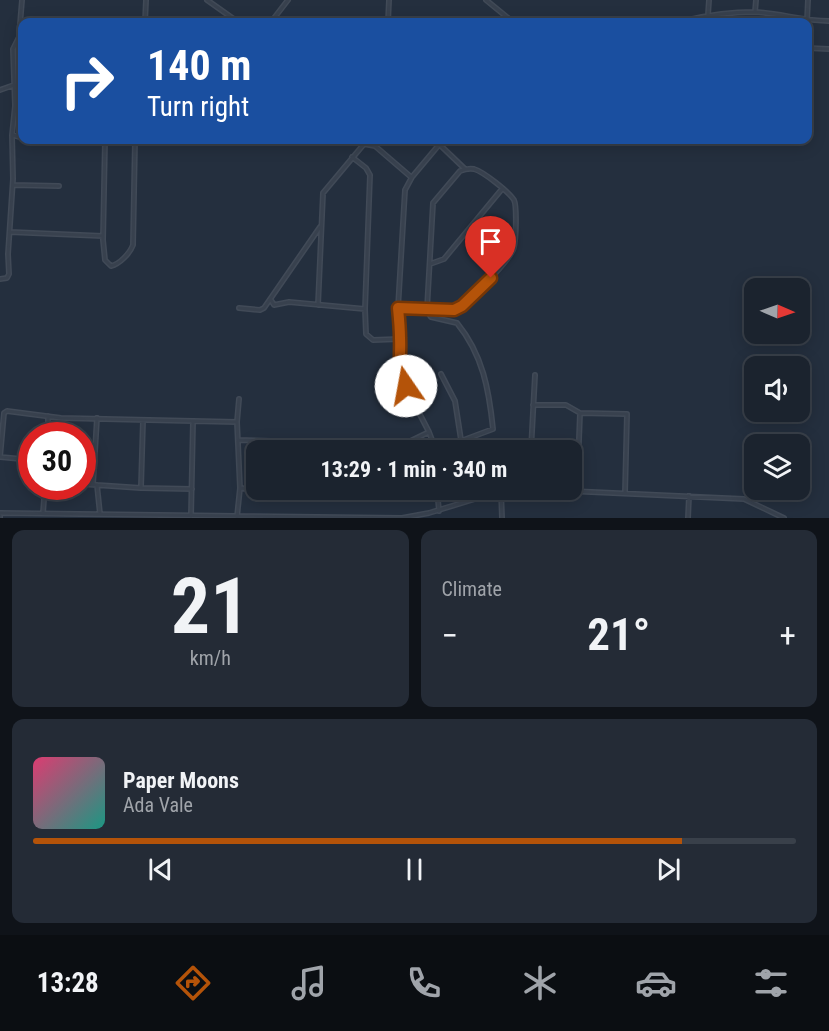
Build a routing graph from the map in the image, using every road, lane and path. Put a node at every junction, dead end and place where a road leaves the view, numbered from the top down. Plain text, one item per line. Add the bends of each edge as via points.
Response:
1 (22, 0) edge
2 (146, 0) edge
3 (207, 0) edge
4 (288, 0) edge
5 (388, 0) edge
6 (486, 0) edge
7 (709, 0) edge
8 (756, 0) edge
9 (808, 0) edge
10 (755, 12) junction
11 (708, 15) junction
12 (22, 18) edge
13 (145, 18) edge
14 (232, 18) edge
15 (274, 18) edge
16 (388, 18) edge
17 (508, 18) edge
18 (696, 18) edge
19 (790, 18) edge
20 (807, 18) edge
21 (812, 21) edge
22 (829, 21) edge
23 (18, 42) edge
24 (812, 48) edge
25 (829, 49) edge
26 (14, 85) junction
27 (18, 86) edge
28 (0, 90) edge
29 (12, 135) junction
30 (18, 137) edge
31 (18, 140) edge
32 (13, 142) junction
33 (105, 144) edge
34 (135, 144) edge
35 (439, 144) joint
36 (352, 157) junction
37 (465, 169) junction
38 (412, 177) junction
39 (13, 185) junction
40 (58, 186) dead end
41 (502, 189) junction
42 (321, 227) junction
43 (10, 232) junction
44 (103, 236) junction
45 (429, 264) junction
46 (0, 279) edge
47 (271, 299) junction
48 (318, 305) junction
49 (239, 308) dead end
50 (398, 308) junction
51 (365, 309) junction
52 (427, 310) junction
53 (400, 339) junction
54 (441, 374) dead end
55 (535, 375) dead end
56 (238, 399) dead end
57 (533, 405) junction
58 (580, 413) junction
59 (48, 416) junction
60 (97, 418) junction
61 (143, 420) junction
62 (48, 422) edge
63 (193, 422) junction
64 (237, 422) junction
65 (429, 432) junction
66 (238, 440) junction
67 (246, 440) edge
68 (413, 440) edge
69 (433, 440) edge
70 (462, 440) edge
71 (465, 440) edge
72 (531, 440) edge
73 (579, 440) edge
74 (96, 451) edge
75 (0, 457) edge
76 (18, 459) edge
77 (96, 484) edge
78 (141, 488) junction
79 (240, 488) junction
80 (246, 488) edge
81 (192, 489) junction
82 (96, 490) edge
83 (582, 492) edge
84 (625, 493) junction
85 (689, 496) junction
86 (44, 500) edge
87 (438, 500) edge
88 (473, 500) edge
89 (501, 500) edge
90 (439, 511) junction
91 (43, 513) junction
92 (100, 514) junction
93 (0, 516) edge
94 (191, 516) junction
95 (149, 517) edge
96 (237, 517) edge
97 (288, 517) edge
98 (316, 517) edge
99 (502, 518) edge
100 (688, 518) edge
101 (784, 518) edge

1 - 12 street
2 - 13 street
3 - 14 street
4 - 15 street
5 - 16 street
6 - 17 street
7 - 11 street
8 - 10 street
9 - 20 street
10 - 11 street
10 - 19 street
11 - 18 street
21 - 22 street
23 - 26 street via 13,49
24 - 25 street
26 - 27 street
26 - 28 street
26 - 29 street
29 - 30 street
29 - 32 street
31 - 32 street
32 - 39 street
33 - 44 street
34 - 44 street via 133,248 118,263 110,265
35 - 37 street
35 - 38 street
36 - 38 street via 361,146 371,144
36 - 42 street via 324,191
36 - 51 street via 370,175
37 - 41 street via 476,170
37 - 45 street via 433,203
38 - 50 street via 405,190
39 - 40 street
39 - 43 street
41 - 45 street via 444,259
41 - 52 street via 515,203 513,251 462,306 454,310
42 - 47 street
42 - 48 street
43 - 44 street
43 - 46 street via 9,276
45 - 52 street
47 - 48 street via 274,305
47 - 49 street via 262,310
48 - 51 street
50 - 52 street
50 - 53 street
51 - 53 street via 366,334 370,339
52 - 71 street via 430,316 453,321 477,353 490,398 493,429
53 - 65 street via 400,375
54 - 70 street via 456,404
55 - 57 street
56 - 64 street
57 - 58 street via 566,405
57 - 72 street
58 - 73 street
58 - 84 street via 627,415
59 - 60 street
59 - 62 street
59 - 75 street via 5,411
60 - 61 street
60 - 74 street
61 - 63 street
61 - 78 street
63 - 64 street
63 - 81 street
64 - 66 street
65 - 68 street
65 - 69 street
66 - 67 street
66 - 79 street
75 - 76 street
77 - 78 street
78 - 81 street
79 - 80 street
79 - 96 street
81 - 94 street
82 - 92 street
83 - 84 street
84 - 85 street
85 - 100 street
85 - 101 street via 744,499
86 - 91 street
87 - 90 street
88 - 90 street
89 - 99 street
90 - 98 street via 402,518
91 - 92 street
91 - 93 street
92 - 95 street
94 - 95 street
94 - 96 street
96 - 97 street
97 - 98 street

